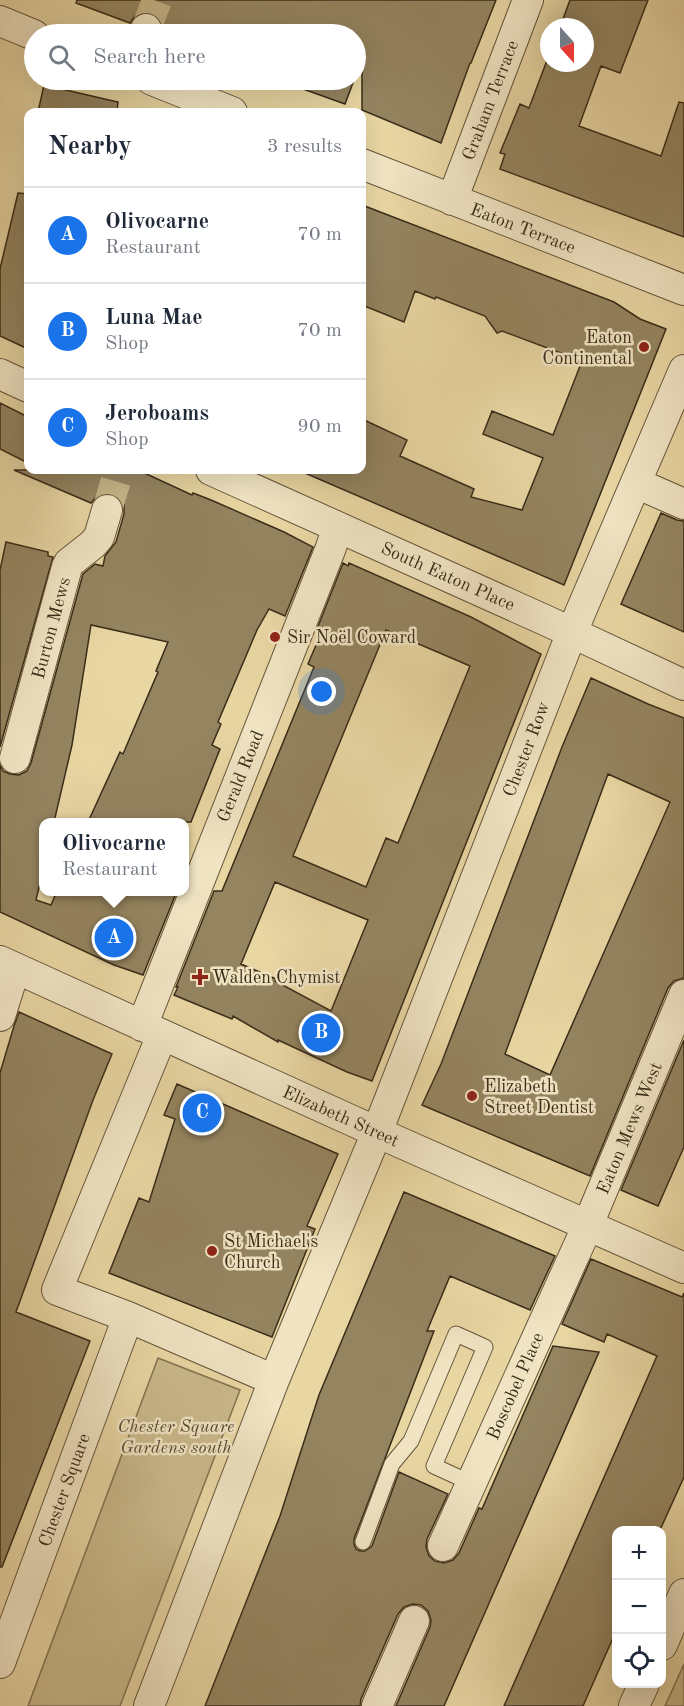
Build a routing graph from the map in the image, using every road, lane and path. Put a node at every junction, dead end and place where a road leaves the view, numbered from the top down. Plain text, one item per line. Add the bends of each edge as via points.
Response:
1 (528, 0) edge
2 (0, 21) edge
3 (24, 30) edge
4 (170, 90) edge
5 (199, 106) edge
6 (366, 166) edge
7 (452, 200) junction
8 (684, 290) edge
9 (684, 370) edge
10 (0, 374) edge
11 (24, 385) edge
12 (220, 474) edge
13 (636, 483) junction
14 (684, 504) edge
15 (106, 510) tunnel mouth
16 (338, 527) junction
17 (572, 632) junction
18 (684, 685) edge
19 (15, 758) dead end
20 (190, 884) edge
21 (187, 896) edge
22 (8, 965) edge
23 (684, 995) edge
24 (0, 1016) edge
25 (152, 1030) junction
26 (377, 1132) junction
27 (587, 1227) junction
28 (684, 1268) edge
29 (128, 1317) junction
30 (274, 1380) junction
31 (471, 1483) junction
32 (363, 1542) dead end
33 (442, 1546) dead end
34 (684, 1594) edge
35 (414, 1621) dead end
36 (666, 1636) edge
37 (0, 1663) edge
38 (642, 1688) edge
39 (149, 1706) edge
40 (377, 1706) edge
41 (634, 1706) edge

1 - 7 street, Graham Terrace
2 - 3 street
4 - 5 street
6 - 7 street, Eaton Terrace
7 - 8 street, Eaton Terrace
9 - 13 street, Chester Row
10 - 11 street
12 - 16 street, South Eaton Place
13 - 14 street
13 - 17 street, Chester Row
15 - 19 street, Burton Mews via 99,537 67,567
16 - 17 street, South Eaton Place
16 - 20 street, Gerald Road
17 - 18 street, South Eaton Place
17 - 26 street, Chester Row
21 - 25 street, Gerald Road
22 - 24 street
22 - 25 street, Elizabeth Street
23 - 27 street, Eaton Mews West
25 - 26 street, Elizabeth Street
25 - 29 street via 57,1290
26 - 27 street, Elizabeth Street
26 - 30 street
27 - 28 street, Elizabeth Street
27 - 31 street, Boscobel Place
29 - 30 street
29 - 37 street, Chester Square
30 - 39 street
31 - 32 lane via 434,1466 485,1347 456,1334 411,1441 392,1464
31 - 33 street, Boscobel Place
34 - 36 street
35 - 40 street
38 - 41 street

